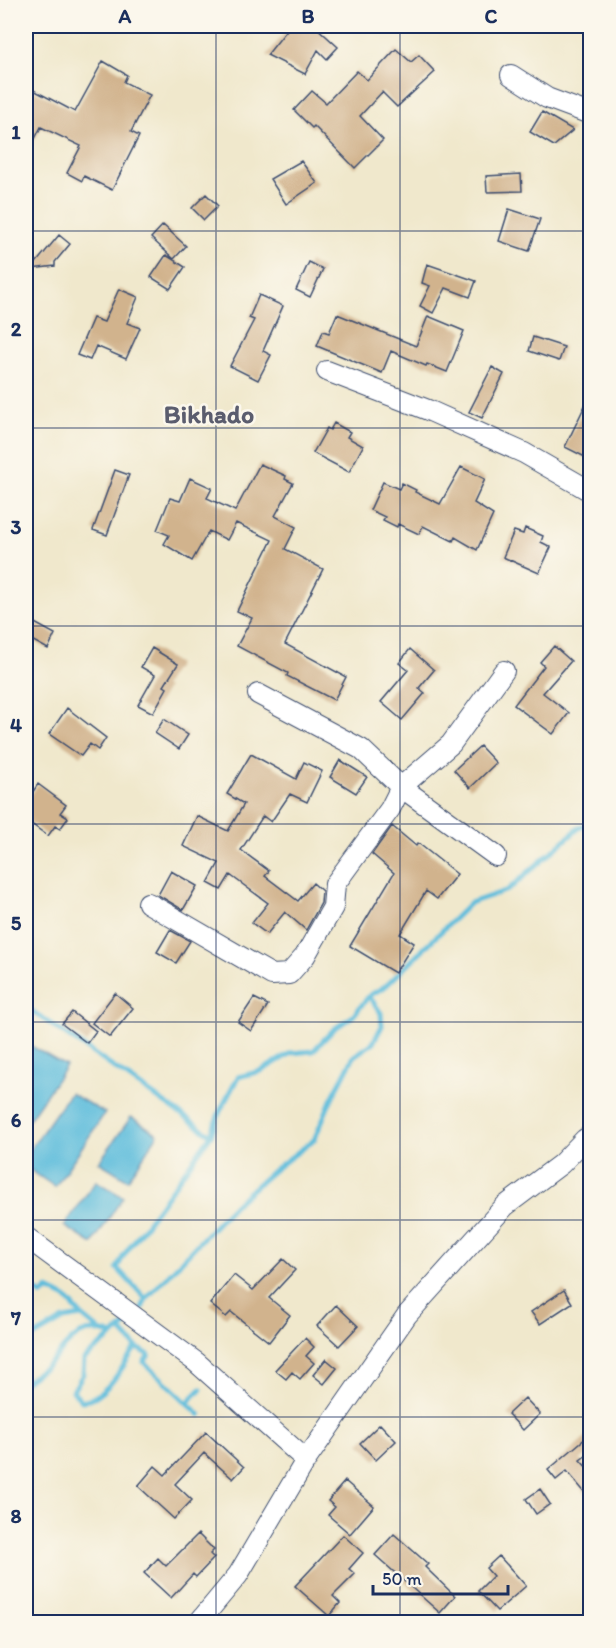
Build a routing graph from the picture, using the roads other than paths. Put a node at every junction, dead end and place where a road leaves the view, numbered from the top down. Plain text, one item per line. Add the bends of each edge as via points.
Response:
1 (511, 75) dead end
2 (591, 114) edge
3 (327, 371) dead end
4 (591, 491) edge
5 (504, 671) dead end
6 (258, 693) dead end
7 (401, 787) junction
8 (496, 856) dead end
9 (148, 903) dead end
10 (591, 1139) edge
11 (26, 1237) edge
12 (306, 1460) junction
13 (199, 1623) edge

1 - 2 street via 547,98
3 - 4 street via 524,453
5 - 7 street via 451,744
6 - 7 street via 362,749
7 - 8 street
7 - 9 street via 390,809 335,884 333,907 305,956 289,974 272,975
10 - 12 street via 585,1139 561,1164 506,1206 465,1249 407,1315
11 - 12 street via 196,1362
12 - 13 street via 238,1575

